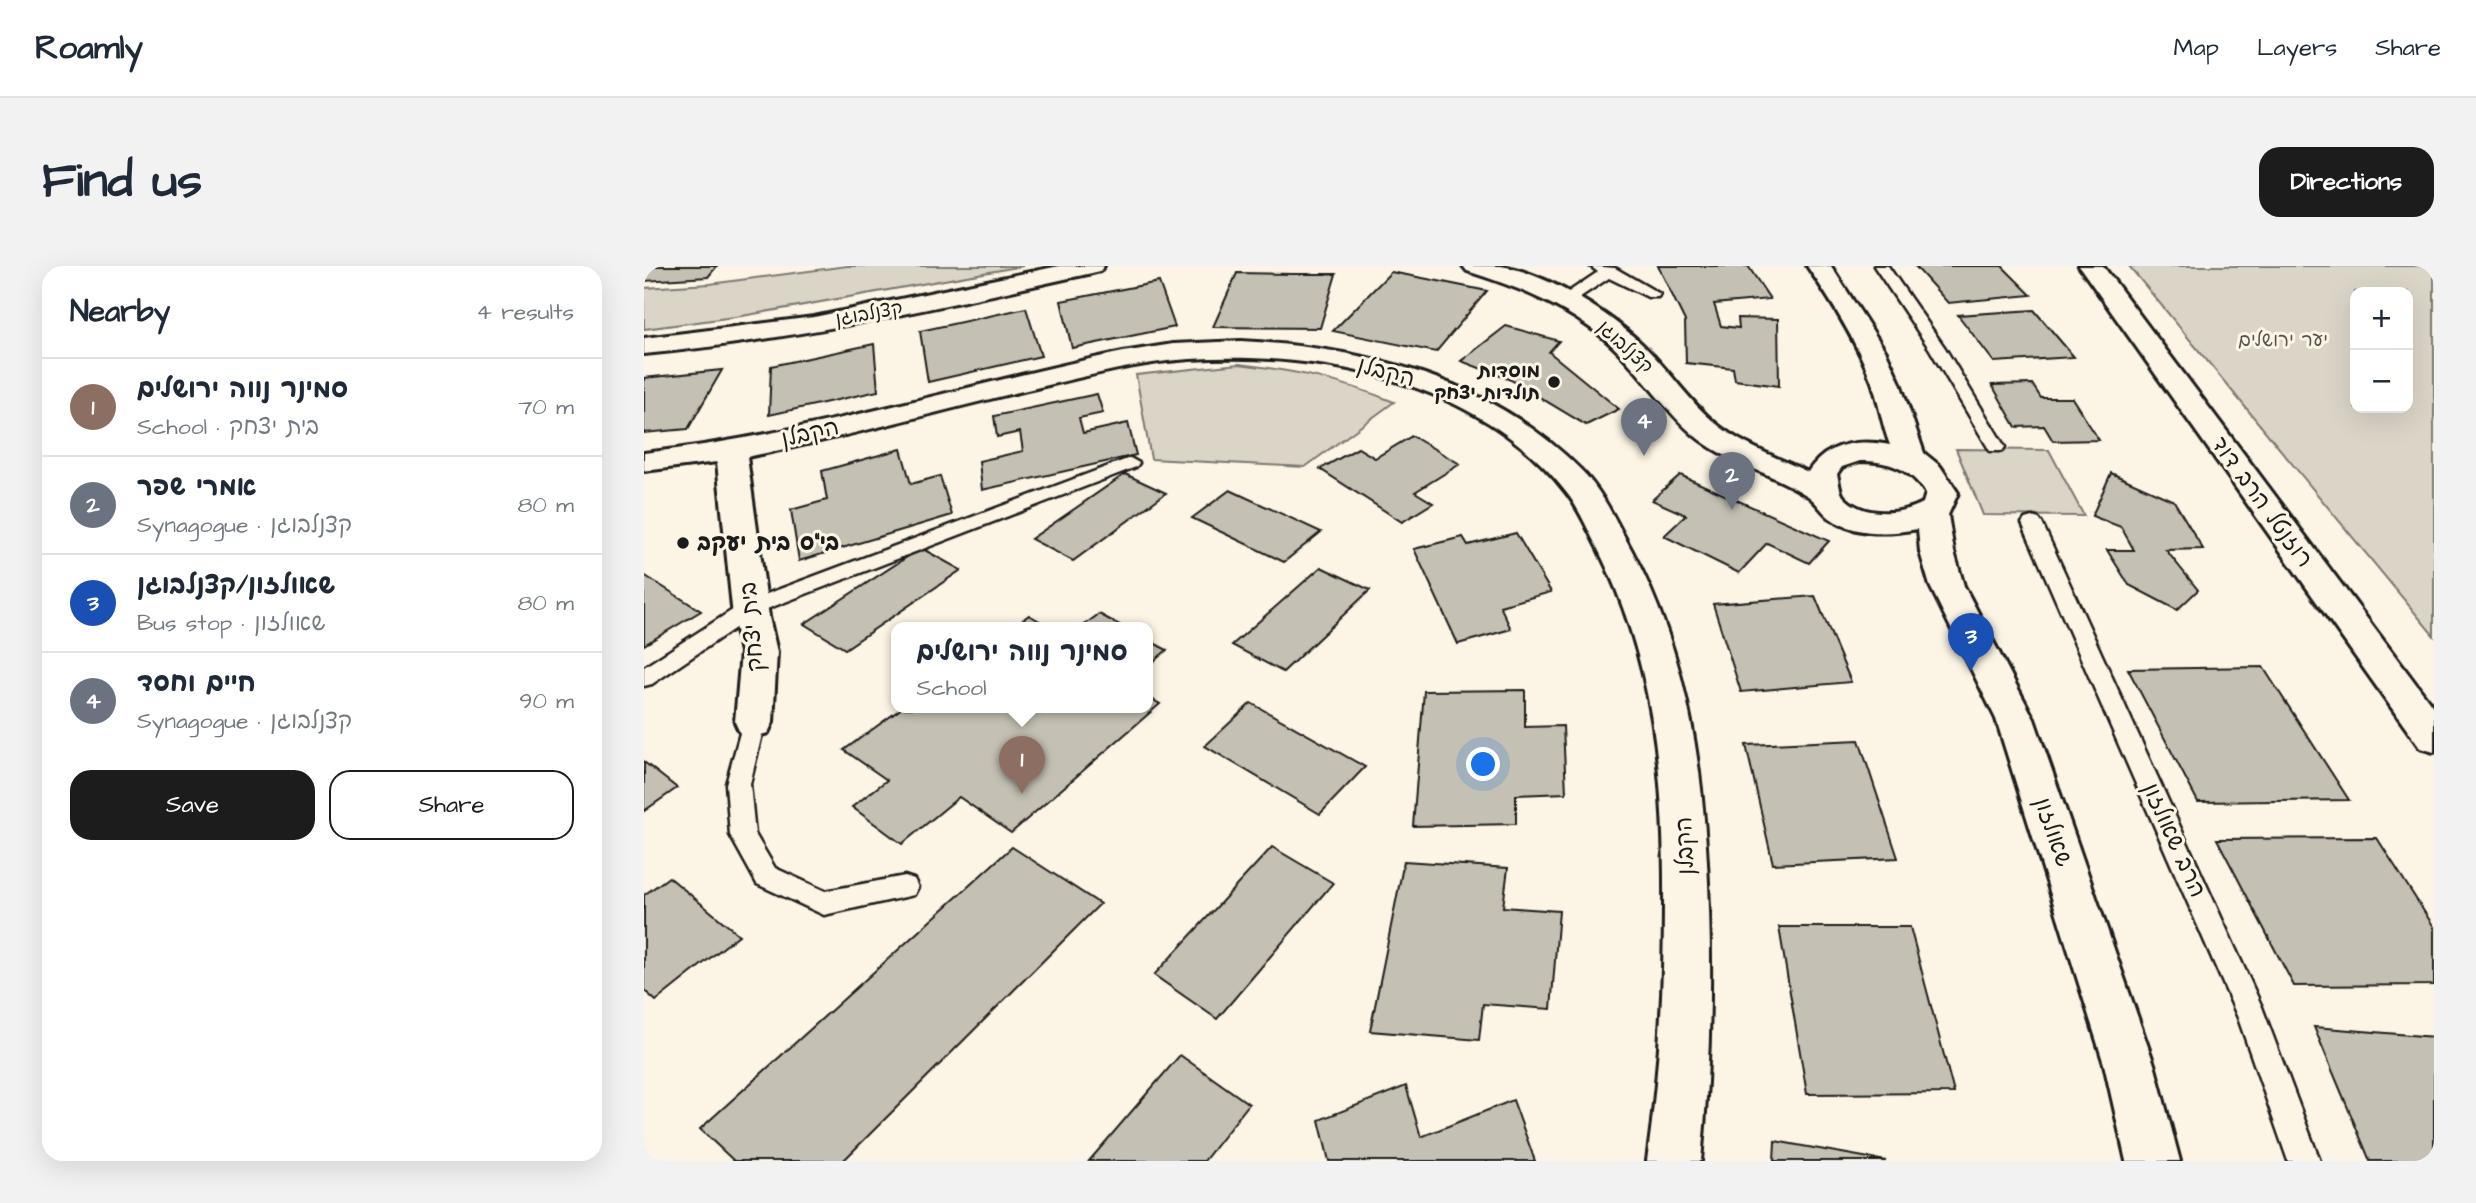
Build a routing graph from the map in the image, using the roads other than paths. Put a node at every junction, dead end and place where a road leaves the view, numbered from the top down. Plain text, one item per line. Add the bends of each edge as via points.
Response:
1 (1092, 266) edge
2 (1475, 266) edge
3 (1819, 266) edge
4 (1881, 266) edge
5 (2091, 266) edge
6 (1604, 269) edge
7 (1653, 294) dead end
8 (1566, 300) junction
9 (644, 346) edge
10 (1887, 386) junction
11 (1996, 447) dead end
12 (731, 449) junction
13 (1846, 456) junction
14 (1755, 457) junction
15 (644, 462) edge
16 (1130, 463) dead end
17 (1915, 463) junction
18 (1824, 492) junction
19 (1932, 513) junction
20 (2032, 523) dead end
21 (752, 607) junction
22 (644, 678) edge
23 (754, 722) joint
24 (2434, 737) edge
25 (905, 887) dead end
26 (1674, 1161) edge
27 (2153, 1161) edge
28 (2304, 1161) edge

1 - 9 street, קצנלבוגן via 881,313 749,335
2 - 8 street, קצנלבוגן
3 - 10 street via 1847,304
4 - 11 lane
5 - 24 street, רוזנטל הרב דוד
6 - 7 lane
6 - 8 lane
8 - 14 street, קצנלבוגן via 1606,325 1636,353 1696,422 1716,438
10 - 13 street via 1876,422
10 - 17 street via 1901,440
12 - 15 street, הקבלן
12 - 21 street, בית יצחק
12 - 26 street, הקבלן via 1125,360 1234,349 1308,354 1420,380 1501,418 1536,444 1595,510 1642,603 1677,739 1686,833 1687,970
13 - 14 street, קצנלבוגן via 1794,461
13 - 17 street via 1887,453
13 - 18 street via 1822,474
14 - 18 street, קצנלבוגן
16 - 21 lane
17 - 19 street via 1938,485 1940,498
18 - 19 street via 1842,510 1877,523 1908,523
19 - 27 street, שאולזון via 1947,586 2015,719 2050,820 2129,1064
20 - 28 lane, הרב שאולזון via 2252,1017
21 - 22 lane
21 - 23 street, בית יצחק via 759,653
23 - 25 lane via 738,784 743,835 766,876 824,903

